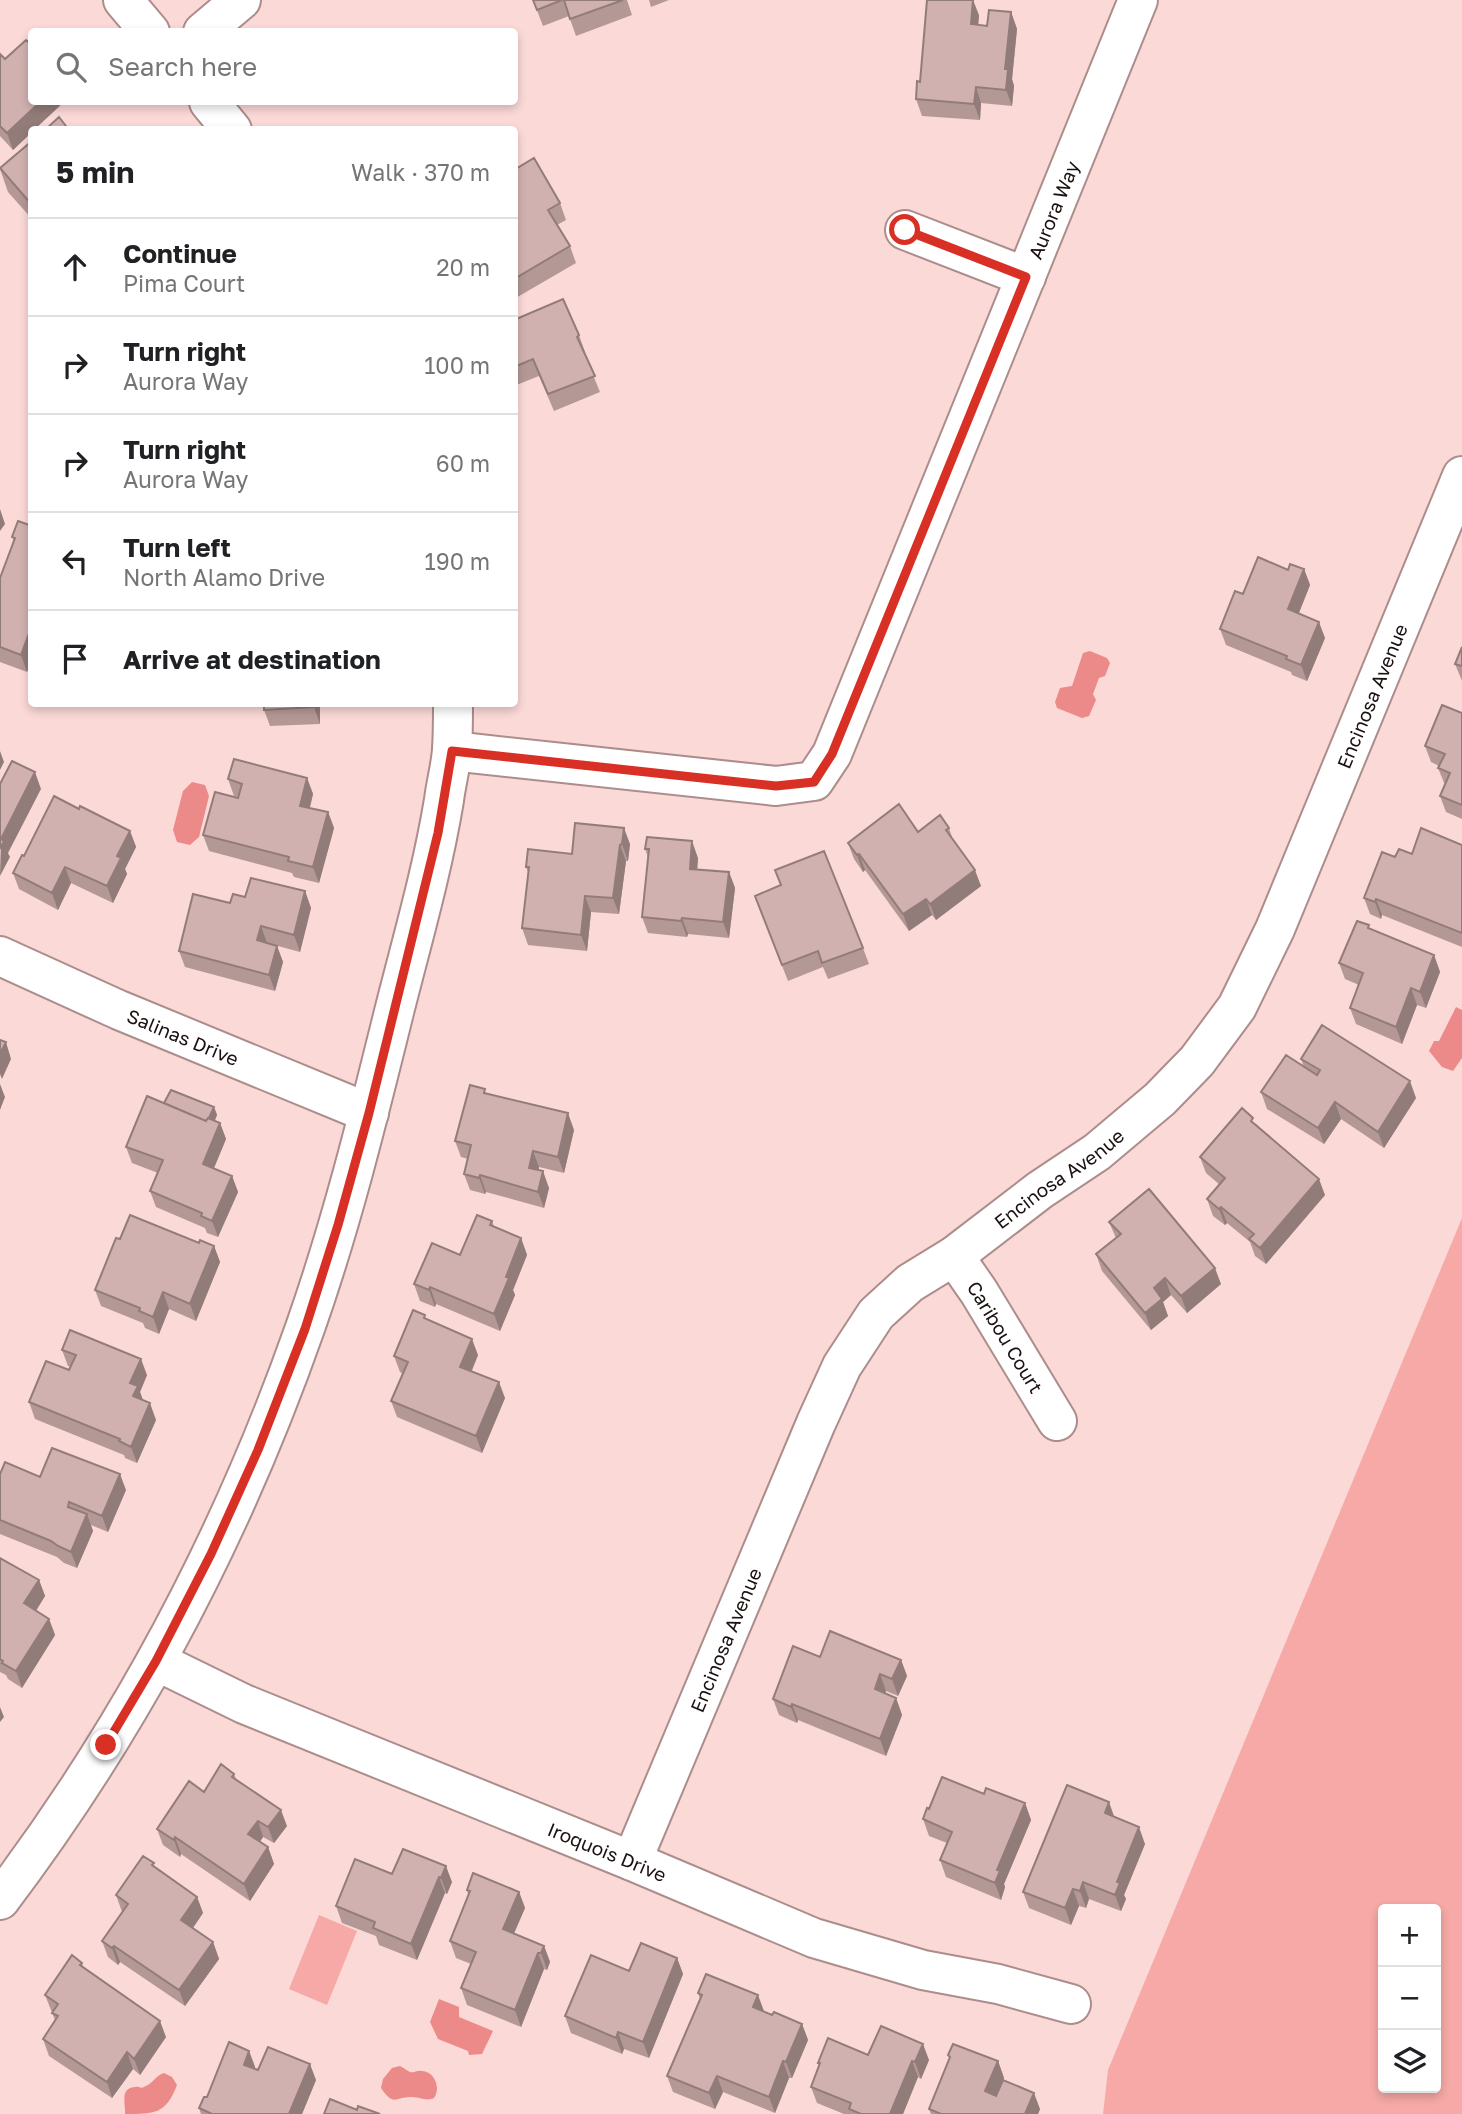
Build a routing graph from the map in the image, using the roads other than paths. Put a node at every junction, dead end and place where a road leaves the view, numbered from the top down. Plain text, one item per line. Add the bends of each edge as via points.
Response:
1 (123, 0) edge
2 (240, 0) edge
3 (1138, 0) edge
4 (147, 28) edge
5 (208, 28) edge
6 (211, 105) edge
7 (229, 126) edge
8 (905, 230) dead end
9 (1026, 277) junction
10 (1462, 475) edge
11 (453, 707) edge
12 (452, 751) junction
13 (0, 956) edge
14 (369, 1113) junction
15 (954, 1256) junction
16 (1057, 1421) dead end
17 (156, 1661) junction
18 (632, 1861) junction
19 (0, 1900) edge
20 (1071, 2004) dead end

1 - 4 street
2 - 5 street
3 - 9 street, Aurora Way
6 - 7 street
8 - 9 street
9 - 12 street, Aurora Way via 832,754 814,782 776,786
10 - 15 street, Encinosa Avenue via 1275,929 1237,1007 1197,1061 1160,1099 1097,1152
11 - 12 street
12 - 14 street via 438,833
13 - 14 street, Salinas Drive
14 - 17 street via 309,1316 263,1438
15 - 16 street, Caribou Court
15 - 18 street, Encinosa Avenue via 910,1283 876,1314 842,1366
17 - 18 street, Iroquois Drive via 244,1704
17 - 19 street via 76,1792
18 - 20 street, Iroquois Drive via 814,1938 923,1970

